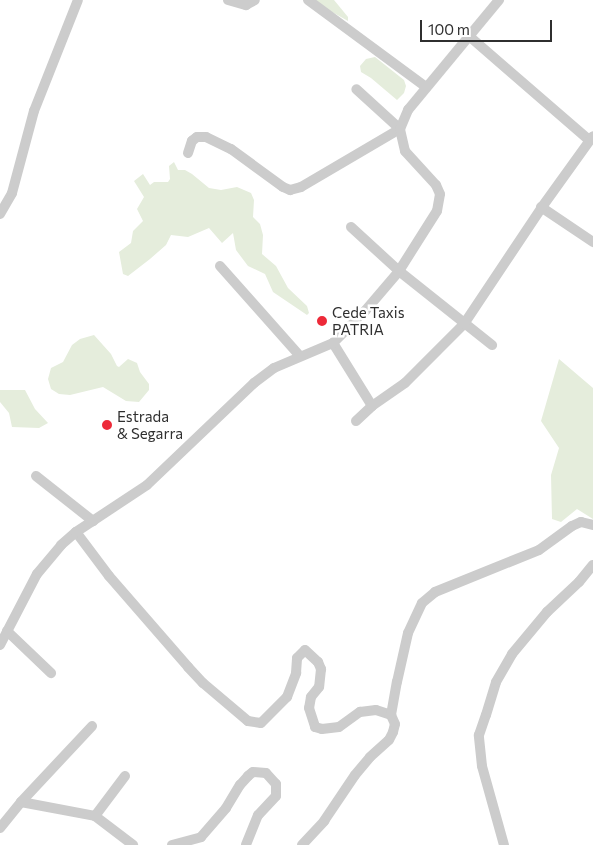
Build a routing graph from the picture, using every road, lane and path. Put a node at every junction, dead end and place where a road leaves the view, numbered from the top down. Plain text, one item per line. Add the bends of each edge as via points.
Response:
1 (78, 0) edge
2 (228, 0) edge
3 (255, 0) edge
4 (308, 0) edge
5 (499, 0) edge
6 (469, 36) junction
7 (426, 87) junction
8 (356, 89) dead end
9 (400, 129) junction
10 (591, 138) edge
11 (188, 153) dead end
12 (541, 208) junction
13 (0, 214) edge
14 (351, 227) dead end
15 (593, 242) edge
16 (220, 266) dead end
17 (399, 271) junction
18 (464, 324) junction
19 (333, 343) junction
20 (492, 345) dead end
21 (299, 355) junction
22 (372, 406) junction
23 (356, 421) dead end
24 (36, 476) dead end
25 (93, 521) junction
26 (593, 525) edge
27 (76, 532) junction
28 (593, 565) edge
29 (3, 638) edge
30 (52, 673) dead end
31 (391, 715) junction
32 (92, 726) dead end
33 (125, 776) dead end
34 (21, 802) junction
35 (95, 816) junction
36 (0, 828) edge
37 (133, 845) edge
38 (172, 845) edge
39 (246, 845) edge
40 (302, 845) edge
41 (504, 845) edge

1 - 13 street via 34,111 12,193
2 - 3 street via 246,5
4 - 7 street
5 - 6 street
6 - 7 street
6 - 10 street
7 - 9 street via 408,110
8 - 9 street
9 - 11 street via 301,187 290,190 231,149 206,137 192,140
9 - 17 street via 405,151 436,185 440,194 437,211
10 - 12 street
12 - 15 street
12 - 18 street
14 - 17 street
16 - 21 street
17 - 18 street
17 - 19 street
18 - 20 street
18 - 22 street via 405,383
19 - 21 street
19 - 22 street
21 - 25 street via 254,382 147,485
22 - 23 street
24 - 25 street
25 - 27 street
26 - 31 street via 581,522 572,526 540,550 435,592 422,603 408,633
27 - 29 street via 37,574
27 - 31 street via 109,576 188,667 248,722 261,723 287,697 296,673 297,658 306,650 318,662 320,669 319,687 311,698 310,708 315,727 339,727 360,712 376,710
28 - 41 street via 512,654 496,682 479,735 482,766
29 - 30 street
31 - 40 street via 395,724 390,740 360,769 324,821
32 - 34 street
33 - 35 street
34 - 35 street
34 - 36 street
35 - 37 street
38 - 39 street via 201,837 248,776 253,772 266,773 276,784 276,796 258,815

